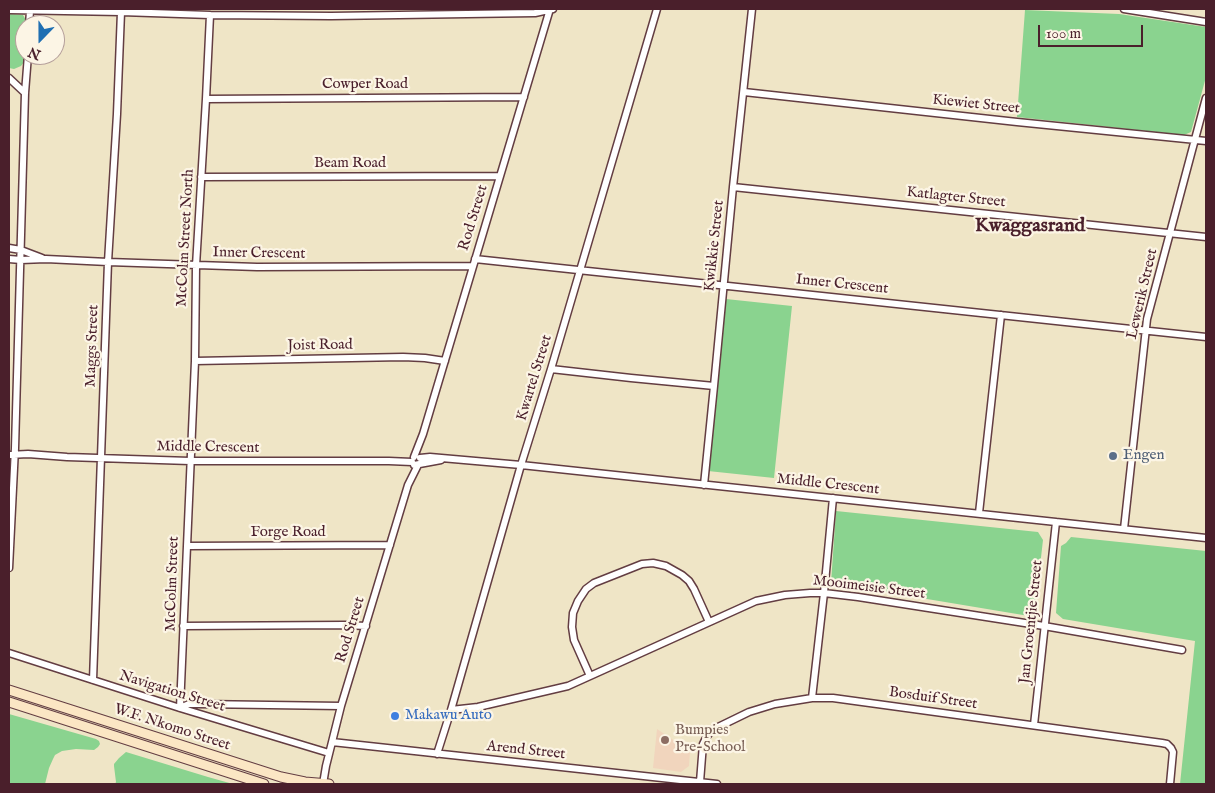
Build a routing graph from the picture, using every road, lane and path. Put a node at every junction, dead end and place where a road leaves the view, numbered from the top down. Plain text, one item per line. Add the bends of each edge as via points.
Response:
1 (551, 9) edge
2 (656, 9) edge
3 (752, 9) edge
4 (1124, 9) edge
5 (9, 10) edge
6 (30, 11) junction
7 (121, 12) junction
8 (435, 12) edge
9 (30, 15) edge
10 (210, 15) junction
11 (1204, 22) edge
12 (27, 65) edge
13 (9, 78) edge
14 (744, 92) junction
15 (25, 93) junction
16 (524, 97) junction
17 (1206, 98) edge
18 (206, 99) junction
19 (1195, 140) junction
20 (1206, 141) edge
21 (500, 176) junction
22 (201, 177) junction
23 (733, 187) junction
24 (1170, 232) junction
25 (1206, 236) edge
26 (9, 248) edge
27 (21, 250) junction
28 (475, 258) junction
29 (9, 259) edge
30 (46, 259) junction
31 (21, 260) junction
32 (108, 262) junction
33 (196, 266) junction
34 (472, 266) junction
35 (579, 270) junction
36 (723, 285) junction
37 (1001, 315) junction
38 (1145, 330) junction
39 (1206, 336) edge
40 (195, 361) junction
41 (445, 361) junction
42 (551, 369) junction
43 (714, 386) junction
44 (15, 436) junction
45 (9, 440) edge
46 (12, 448) edge
47 (28, 454) junction
48 (12, 456) edge
49 (102, 458) junction
50 (416, 461) junction
51 (190, 462) junction
52 (521, 465) junction
53 (704, 485) junction
54 (833, 498) junction
55 (979, 513) junction
56 (1056, 522) junction
57 (1124, 529) junction
58 (1206, 538) edge
59 (390, 545) junction
60 (186, 546) junction
61 (9, 568) edge
62 (824, 593) junction
63 (709, 622) junction
64 (183, 626) junction
65 (366, 626) junction
66 (1044, 626) junction
67 (1182, 650) dead end
68 (9, 653) edge
69 (590, 676) junction
70 (93, 680) junction
71 (9, 690) edge
72 (812, 698) junction
73 (9, 702) edge
74 (342, 706) junction
75 (180, 708) junction
76 (451, 710) junction
77 (1034, 725) junction
78 (332, 742) junction
79 (329, 754) junction
80 (437, 754) junction
81 (700, 782) junction
82 (264, 784) edge
83 (326, 784) edge
84 (717, 784) edge
85 (1170, 784) edge

1 - 8 street via 535,13
1 - 16 street, Rod Street
2 - 35 street, Kwartel Street
3 - 14 street, Kwikkie Street
4 - 11 street
5 - 6 street
6 - 7 street
6 - 9 street
7 - 10 street
7 - 32 street, Maggs Street
8 - 10 street via 331,16
10 - 18 street, McColm Street North
12 - 15 street
13 - 15 street
14 - 19 street, Kiewiet Street
14 - 23 street, Kwikkie Street
15 - 27 street
16 - 18 street, Cowper Road
16 - 21 street, Rod Street
17 - 19 street, Lewerik Street
18 - 22 street, McColm Street North
19 - 20 street, Kiewiet Street
19 - 24 street, Lewerik Street
21 - 22 street, Beam Road
21 - 28 street, Rod Street
22 - 33 street, McColm Street North
23 - 24 street, Katlagter Street
23 - 36 street, Kwikkie Street
24 - 25 street, Katlagter Street
24 - 38 street, Lewerik Street
26 - 27 street, Inner Crescent
27 - 30 street, Inner Crescent
27 - 31 street
28 - 34 street, Rod Street
28 - 35 street, Inner Crescent
29 - 31 street, Inner Crescent
30 - 31 street, Inner Crescent
30 - 32 street, Inner Crescent
31 - 44 street
32 - 33 street, Inner Crescent
32 - 49 street, Maggs Street
33 - 34 street, Inner Crescent
33 - 40 street, McColm Street North
34 - 41 street, Rod Street
35 - 36 street, Inner Crescent
35 - 42 street, Kwartel Street
36 - 37 street, Inner Crescent
36 - 43 street, Kwikkie Street
37 - 38 street, Inner Crescent
37 - 55 street
38 - 39 street, Inner Crescent
38 - 57 street, Lewerik Street
40 - 41 street, Joist Road via 409,357
40 - 51 street, McColm Street North
41 - 50 street, Rod Street
42 - 43 street
42 - 52 street, Kwartel Street
43 - 53 street, Kwikkie Street
44 - 45 street
44 - 46 street
46 - 47 street, Middle Crescent
46 - 48 street
47 - 48 street, Middle Crescent
47 - 49 street, Middle Crescent
48 - 61 street
49 - 51 street, Middle Crescent
49 - 70 street, Maggs Street
50 - 51 street, Middle Crescent
50 - 52 street, Middle Crescent via 447,459
50 - 59 street, Rod Street
51 - 60 street, McColm Street
52 - 53 street, Middle Crescent
52 - 76 street, Kwartel Street
53 - 54 street, Middle Crescent
54 - 55 street, Middle Crescent
54 - 62 street
55 - 56 street, Middle Crescent
56 - 57 street, Middle Crescent
56 - 66 street, Jan Groentjie Street
57 - 58 street, Middle Crescent
59 - 60 street, Forge Road
59 - 65 street, Rod Street
60 - 64 street, McColm Street
62 - 63 street, Mooimeisie Street via 770,597
62 - 66 street, Mooimeisie Street
62 - 72 street
63 - 69 street, Mooimeisie Street
63 - 69 street via 689,581 673,569 659,564 642,564 594,583 578,601 572,628
64 - 65 street
64 - 75 street, McColm Street
65 - 74 street, Rod Street
66 - 67 street, Mooimeisie Street
66 - 77 street, Jan Groentjie Street
68 - 70 street, Navigation Street
69 - 76 street, Mooimeisie Street via 556,690
70 - 75 street, Navigation Street
71 - 83 main road, W.F. Nkomo Street via 281,777
72 - 77 street, Bosduif Street via 833,698
72 - 81 street, Bosduif Street via 749,712 712,730 704,744
73 - 82 main road, W.F. Nkomo Street
74 - 75 street via 189,704
74 - 78 street, Rod Street
75 - 79 street, Navigation Street
76 - 80 street, Kwartel Street
77 - 85 street, Bosduif Street via 1167,744 1173,752
78 - 79 street, Rod Street
78 - 80 street, Arend Street
79 - 83 street, Rod Street
80 - 81 street, Arend Street
81 - 84 street, Arend Street

